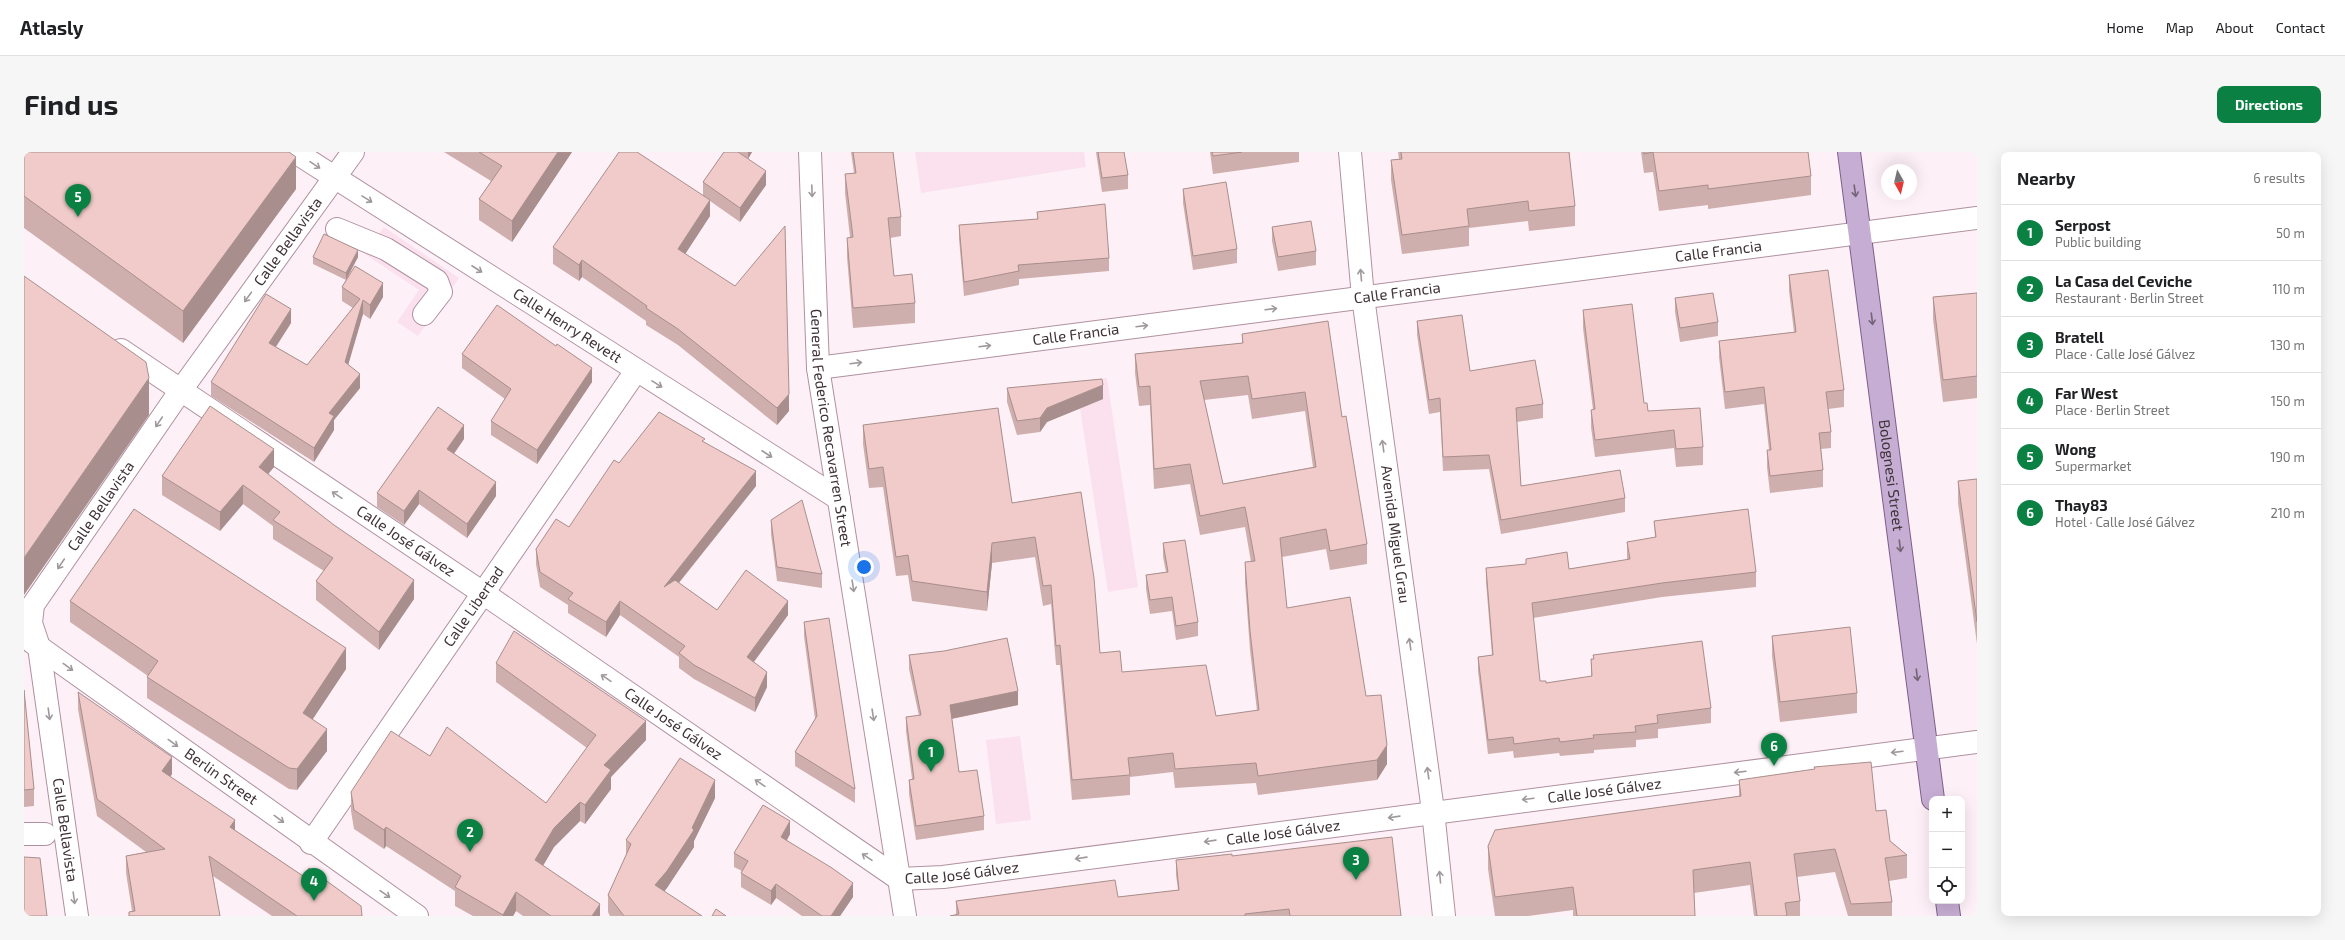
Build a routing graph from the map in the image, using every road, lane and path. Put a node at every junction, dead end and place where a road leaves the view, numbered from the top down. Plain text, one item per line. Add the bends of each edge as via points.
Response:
1 (295, 152) edge
2 (354, 152) edge
3 (810, 152) edge
4 (1350, 152) edge
5 (1849, 152) edge
6 (334, 178) junction
7 (1977, 218) edge
8 (402, 221) junction
9 (337, 229) dead end
10 (1861, 233) junction
11 (386, 249) junction
12 (1363, 297) junction
13 (424, 314) dead end
14 (102, 338) edge
15 (818, 368) junction
16 (636, 371) junction
17 (181, 390) junction
18 (839, 500) junction
19 (483, 593) junction
20 (32, 642) edge
21 (1977, 742) edge
22 (1926, 748) junction
23 (1933, 796) edge
24 (1433, 811) junction
25 (311, 843) junction
26 (899, 879) junction
27 (1947, 904) edge
28 (409, 913) edge
29 (76, 916) edge
30 (905, 916) edge
31 (1444, 916) edge
32 (1949, 916) edge

1 -> 6 street, Calle Henry Revett
2 - 6 street, Calle Bellavista
3 -> 15 street, General Federico Recavarren Street
12 -> 4 street, Avenida Miguel Grau
5 -> 10 main road, Bolognesi Street
6 -> 8 street, Calle Henry Revett
6 -> 17 street, Calle Bellavista
7 - 10 street, Calle Francia
8 - 11 street
8 -> 16 street, Calle Henry Revett
9 - 11 street
10 - 12 street, Calle Francia
10 -> 22 main road, Bolognesi Street
11 - 13 street via 437,281 441,292
15 -> 12 street, Calle Francia
24 -> 12 street, Avenida Miguel Grau
14 - 17 street, Calle José Gálvez
15 - 18 street, General Federico Recavarren Street
16 -> 18 street, Calle Henry Revett
16 - 19 street, Calle Libertad
19 -> 17 street, Calle José Gálvez
17 -> 20 street, Calle Bellavista via 34,605 31,623
18 -> 26 street, General Federico Recavarren Street
19 - 25 street, Calle Libertad
26 -> 19 street, Calle José Gálvez
20 -> 25 street, Berlin Street
20 -> 29 street, Calle Bellavista
21 - 22 street, Calle José Gálvez
22 - 23 main road, Bolognesi Street
22 -> 24 street, Calle José Gálvez
24 -> 26 street, Calle José Gálvez via 951,876
31 -> 24 street, Avenida Miguel Grau
25 -> 28 street, Berlin Street
26 - 30 street, General Federico Recavarren Street
27 - 32 main road

